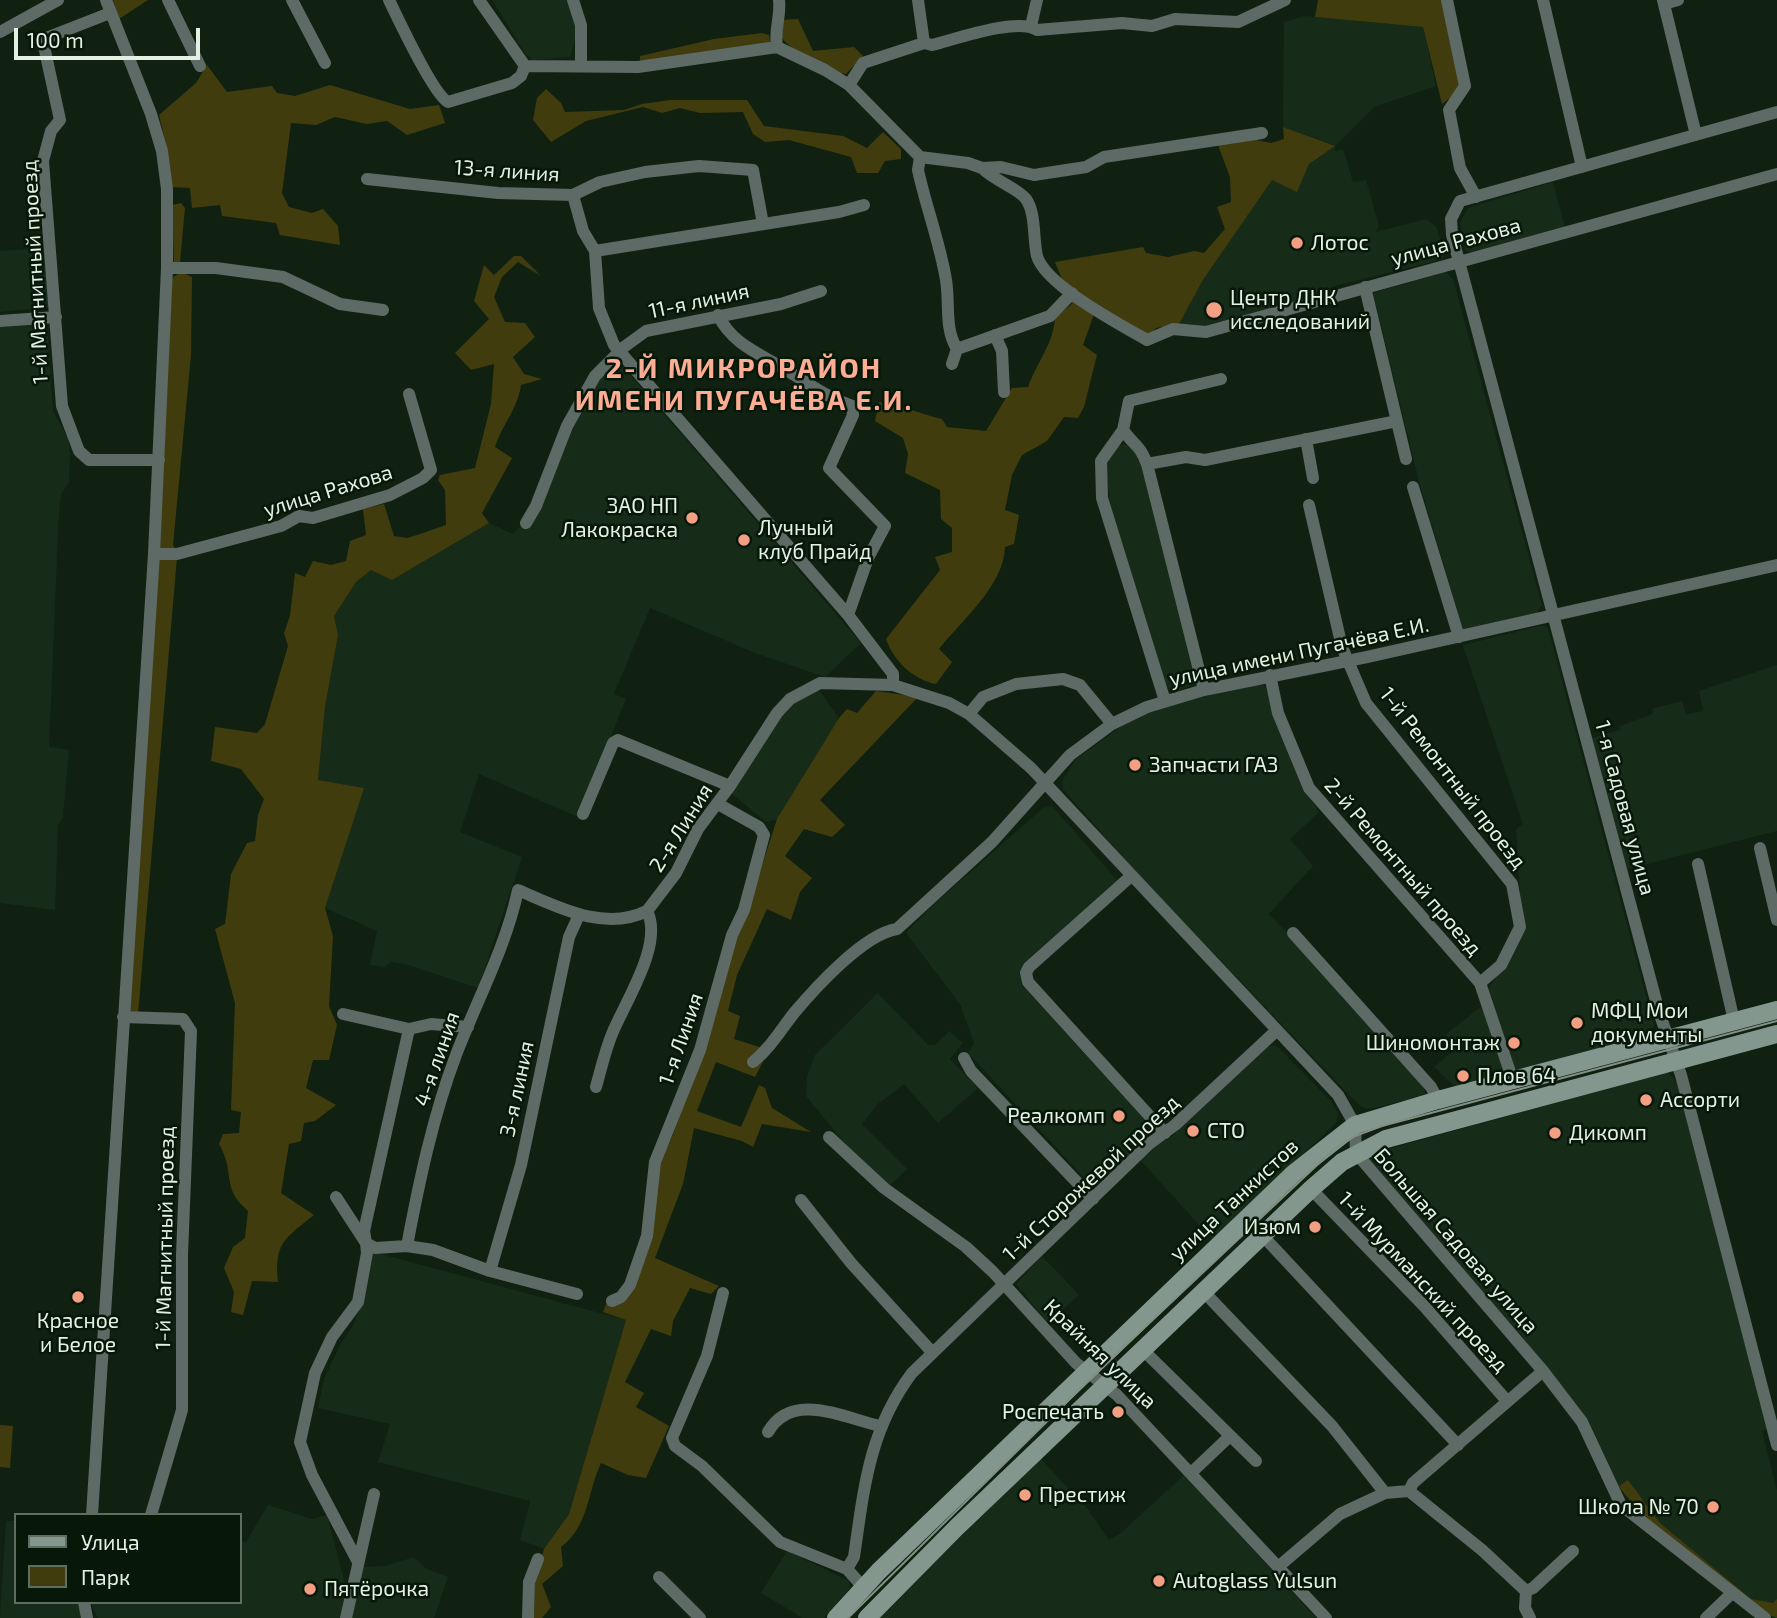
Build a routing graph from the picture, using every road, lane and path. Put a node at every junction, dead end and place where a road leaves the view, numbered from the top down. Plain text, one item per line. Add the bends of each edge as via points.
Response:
1 (168, 0) edge
2 (292, 0) edge
3 (389, 0) edge
4 (479, 0) edge
5 (573, 0) edge
6 (779, 0) edge
7 (918, 0) edge
8 (1037, 0) edge
9 (1285, 0) edge
10 (1447, 0) edge
11 (1543, 0) edge
12 (1678, 0) edge
13 (53, 1) edge
14 (1663, 2) edge
15 (108, 6) edge
16 (1031, 26) junction
17 (0, 32) edge
18 (924, 43) junction
19 (777, 47) junction
20 (326, 63) dead end
21 (201, 66) dead end
22 (525, 66) junction
23 (581, 66) junction
24 (849, 85) junction
25 (1777, 112) edge
26 (1262, 133) dead end
27 (1696, 135) junction
28 (920, 157) junction
29 (1582, 167) junction
30 (982, 168) junction
31 (1777, 174) edge
32 (367, 179) dead end
33 (573, 195) junction
34 (1476, 197) junction
35 (1460, 201) joint
36 (864, 205) dead end
37 (764, 225) junction
38 (595, 251) junction
39 (1459, 262) junction
40 (167, 268) junction
41 (1365, 287) junction
42 (821, 291) dead end
43 (1076, 296) junction
44 (383, 310) dead end
45 (718, 315) junction
46 (56, 317) junction
47 (0, 321) edge
48 (995, 335) junction
49 (957, 349) junction
50 (619, 353) junction
51 (952, 364) dead end
52 (1221, 379) dead end
53 (1004, 391) dead end
54 (410, 394) dead end
55 (1396, 421) junction
56 (1123, 430) junction
57 (1306, 439) junction
58 (1406, 459) dead end
59 (159, 460) junction
60 (1147, 464) junction
61 (1313, 478) dead end
62 (1413, 486) dead end
63 (1309, 505) dead end
64 (526, 523) dead end
65 (153, 554) junction
66 (1777, 565) edge
67 (1553, 614) junction
68 (848, 615) junction
69 (1459, 637) junction
70 (1350, 661) junction
71 (1270, 675) junction
72 (893, 685) junction
73 (1203, 690) junction
74 (1165, 701) junction
75 (970, 714) junction
76 (1112, 724) junction
77 (1047, 784) junction
78 (730, 786) junction
79 (718, 804) junction
80 (583, 814) dead end
81 (1760, 848) dead end
82 (1698, 864) dead end
83 (1130, 877) junction
84 (647, 911) junction
85 (579, 915) junction
86 (1777, 920) edge
87 (1293, 933) dead end
88 (1480, 983) junction
89 (1777, 1010) edge
90 (343, 1014) dead end
91 (123, 1017) junction
92 (1734, 1021) junction
93 (468, 1027) junction
94 (409, 1029) junction
95 (1276, 1031) junction
96 (1777, 1034) edge
97 (1668, 1038) junction
98 (964, 1058) dead end
99 (1676, 1061) junction
100 (753, 1062) dead end
101 (1513, 1081) junction
102 (596, 1087) dead end
103 (1437, 1100) junction
104 (1355, 1125) junction
105 (1165, 1133) junction
106 (829, 1137) dead end
107 (1356, 1153) junction
108 (1311, 1189) junction
109 (336, 1197) dead end
110 (1093, 1199) junction
111 (801, 1200) dead end
112 (1262, 1235) junction
113 (366, 1243) junction
114 (407, 1246) junction
115 (490, 1271) junction
116 (1004, 1285) junction
117 (1203, 1291) junction
118 (723, 1293) dead end
119 (578, 1294) dead end
120 (612, 1301) dead end
121 (1142, 1349) junction
122 (931, 1351) junction
123 (1087, 1371) junction
124 (1543, 1371) junction
125 (1104, 1385) junction
126 (1507, 1401) junction
127 (1774, 1424) edge
128 (880, 1426) junction
129 (768, 1432) dead end
130 (1230, 1436) junction
131 (1458, 1445) junction
132 (1777, 1445) edge
133 (1256, 1461) dead end
134 (1191, 1473) junction
135 (1409, 1491) junction
136 (1385, 1493) junction
137 (374, 1494) dead end
138 (92, 1513) edge
139 (152, 1513) edge
140 (1573, 1551) dead end
141 (538, 1559) dead end
142 (358, 1562) junction
143 (1278, 1567) junction
144 (847, 1569) junction
145 (659, 1577) dead end
146 (863, 1587) junction
147 (1526, 1591) junction
148 (1731, 1594) junction
149 (346, 1618) edge
150 (528, 1618) edge
151 (700, 1618) edge
152 (836, 1618) edge
153 (867, 1618) edge
154 (1326, 1618) edge
155 (1530, 1618) edge
156 (1706, 1618) edge
157 (1765, 1618) edge

1 - 21 street
2 - 20 street
3 - 22 street via 443,100 492,91 522,76
4 - 22 street
5 - 23 street via 581,25
6 - 19 street via 774,30
7 - 18 street
8 - 16 street
9 - 16 street via 1238,22 1175,19 1152,26 1122,23 1037,30
10 - 34 street via 1465,86 1450,110 1460,168
11 - 29 street
12 - 14 street
13 - 17 street
14 - 27 street
15 - 40 street, 1-й Магнитный проезд via 162,151
15 - 46 street, 1-й Магнитный проезд via 46,38 44,46 61,120 51,131 43,161
16 - 18 street via 1000,26 932,45
18 - 24 street via 863,63
19 - 23 street via 638,67
19 - 24 street
22 - 23 street
24 - 28 street
25 - 27 street, улица Рахова
26 - 30 street via 1104,157 1059,173 1034,175 1001,167
27 - 29 street, улица Рахова
28 - 30 street
28 - 49 street via 918,170 946,279 946,308
29 - 34 street, улица Рахова
30 - 43 street via 1027,200 1045,271
31 - 39 street, улица Рахова
32 - 33 street, 13-я линия via 498,193
33 - 37 street, 13-я линия via 600,181 645,172 699,166 753,170
33 - 38 street via 583,231
34 - 35 street, улица Рахова
35 - 39 street, 1-я Садовая улица via 1451,219
36 - 37 street
37 - 38 street
38 - 50 street via 599,308
39 - 41 street, улица Рахова
39 - 67 street, 1-я Садовая улица
40 - 44 street via 216,268 283,277 340,304
40 - 59 street, 1-й Магнитный проезд
41 - 43 street, улица Рахова via 1206,332 1173,329 1147,341
41 - 55 street
42 - 45 street, 11-я линия via 781,304
43 - 48 street via 1051,316
45 - 50 street, 11-я линия via 646,331
45 - 68 street via 726,331 753,352 819,393 852,406 853,415 829,468 885,526
46 - 47 street
46 - 59 street, 1-й Магнитный проезд via 62,407 79,451 89,460
48 - 49 street
48 - 53 street via 1002,351
49 - 51 street
50 - 64 street, 11-я линия via 595,376 567,426
50 - 68 street
52 - 56 street via 1129,401
54 - 65 street, улица Рахова via 431,470 424,478 390,495 313,519 299,516 281,526 177,554
55 - 57 street
55 - 58 street
56 - 60 street via 1140,445
56 - 74 street via 1101,461 1102,498
57 - 60 street via 1205,460 1186,457
57 - 61 street
59 - 65 street, 1-й Магнитный проезд
60 - 73 street
62 - 69 street
63 - 70 street, 1-й Ремонтный проезд via 1342,647
65 - 91 street, 1-й Магнитный проезд
66 - 67 street, улица имени Пугачёва Е.И.
67 - 69 street, улица имени Пугачёва Е.И.
67 - 97 street, 1-я Садовая улица
68 - 72 street via 893,674
69 - 70 street, улица имени Пугачёва Е.И.
70 - 71 street, улица имени Пугачёва Е.И.
70 - 88 street, 1-й Ремонтный проезд via 1366,703 1512,884 1520,928 1501,965
71 - 73 street, улица имени Пугачёва Е.И.
71 - 88 street, 2-й Ремонтный проезд via 1278,713 1309,788
72 - 75 street, 2-я Линия via 949,702
72 - 78 street, 2-я Линия via 832,682 807,688 777,713
73 - 74 street, улица имени Пугачёва Е.И.
74 - 76 street, улица имени Пугачёва Е.И.
75 - 76 street via 983,697 1016,684 1063,679 1080,685
75 - 77 street, Большая Садовая улица
76 - 77 street, улица имени Пугачёва Е.И. via 1070,755
77 - 83 street, Большая Садовая улица
77 - 100 street, улица имени Пугачёва Е.И. via 897,929 885,931 842,964 794,1013 771,1048
78 - 79 street, 2-я Линия
78 - 80 street via 618,740
79 - 84 street, 2-я Линия
79 - 120 street, 1-я Линия via 760,827 764,835 699,1050 655,1161 647,1236 630,1285
81 - 86 street
82 - 92 street
83 - 95 street, Большая Садовая улица
83 - 105 street via 1026,973 1028,982
84 - 85 street via 607,919
84 - 102 street via 653,928 645,961 611,1036
85 - 93 street, 4-я линия via 518,890 513,918
85 - 115 street, 3-я линия via 569,937 521,1165
87 - 103 street via 1431,1087
88 - 101 street, 2-й Ремонтный проезд
89 - 92 main road, улица Танкистов
90 - 94 street
91 - 138 street, 1-й Магнитный проезд
91 - 139 street, 1-й Магнитный проезд via 183,1019 191,1031 182,1255 183,1410
92 - 97 main road, улица Танкистов
93 - 94 street via 431,1024
93 - 114 street, 4-я линия via 434,1126
94 - 113 street via 364,1231
95 - 104 street, Большая Садовая улица via 1338,1095
95 - 105 street, 1-й Сторожевой проезд
96 - 99 main road
97 - 99 street, 1-я Садовая улица
97 - 101 main road, улица Танкистов
98 - 110 street
99 - 107 main road via 1386,1139
99 - 127 street, 1-я Садовая улица
101 - 103 main road, улица Танкистов
103 - 104 main road, улица Танкистов
104 - 107 street, Большая Садовая улица
104 - 123 main road, улица Танкистов via 1294,1172
105 - 110 street, 1-й Сторожевой проезд
106 - 116 street, Крайняя улица via 884,1188 965,1247
107 - 108 main road
107 - 124 street, Большая Садовая улица
108 - 112 main road
108 - 126 street, 1-й Мурманский проезд
109 - 113 street
110 - 116 street, 1-й Сторожевой проезд
111 - 122 street
112 - 117 main road
112 - 131 street
113 - 114 street via 375,1248
113 - 142 street via 358,1302 332,1337 315,1373 300,1442 312,1475
114 - 115 street via 433,1250
115 - 119 street
116 - 122 street, 1-й Сторожевой проезд
116 - 123 street, Крайняя улица
117 - 121 main road
117 - 136 street via 1332,1426
118 - 144 street via 707,1356 672,1438 675,1446 780,1542
121 - 125 main road
121 - 130 street
122 - 128 street via 894,1396
123 - 125 street, Крайняя улица
123 - 146 main road, улица Танкистов
124 - 126 street
124 - 148 street, Большая Садовая улица via 1582,1422 1621,1505
125 - 134 street, Крайняя улица
125 - 153 main road
126 - 131 street
127 - 132 street
128 - 129 street via 810,1409 783,1415
128 - 144 street via 867,1471 854,1557
130 - 133 street
130 - 134 street
131 - 135 street
134 - 143 street, Крайняя улица
135 - 136 street
135 - 147 street
136 - 143 street via 1340,1514
137 - 142 street
140 - 147 street
141 - 150 street via 529,1582
142 - 149 street
143 - 154 street, Крайняя улица
144 - 146 street
145 - 151 street
146 - 152 main road, улица Танкистов
147 - 155 street
148 - 156 street
148 - 157 street, Большая Садовая улица

